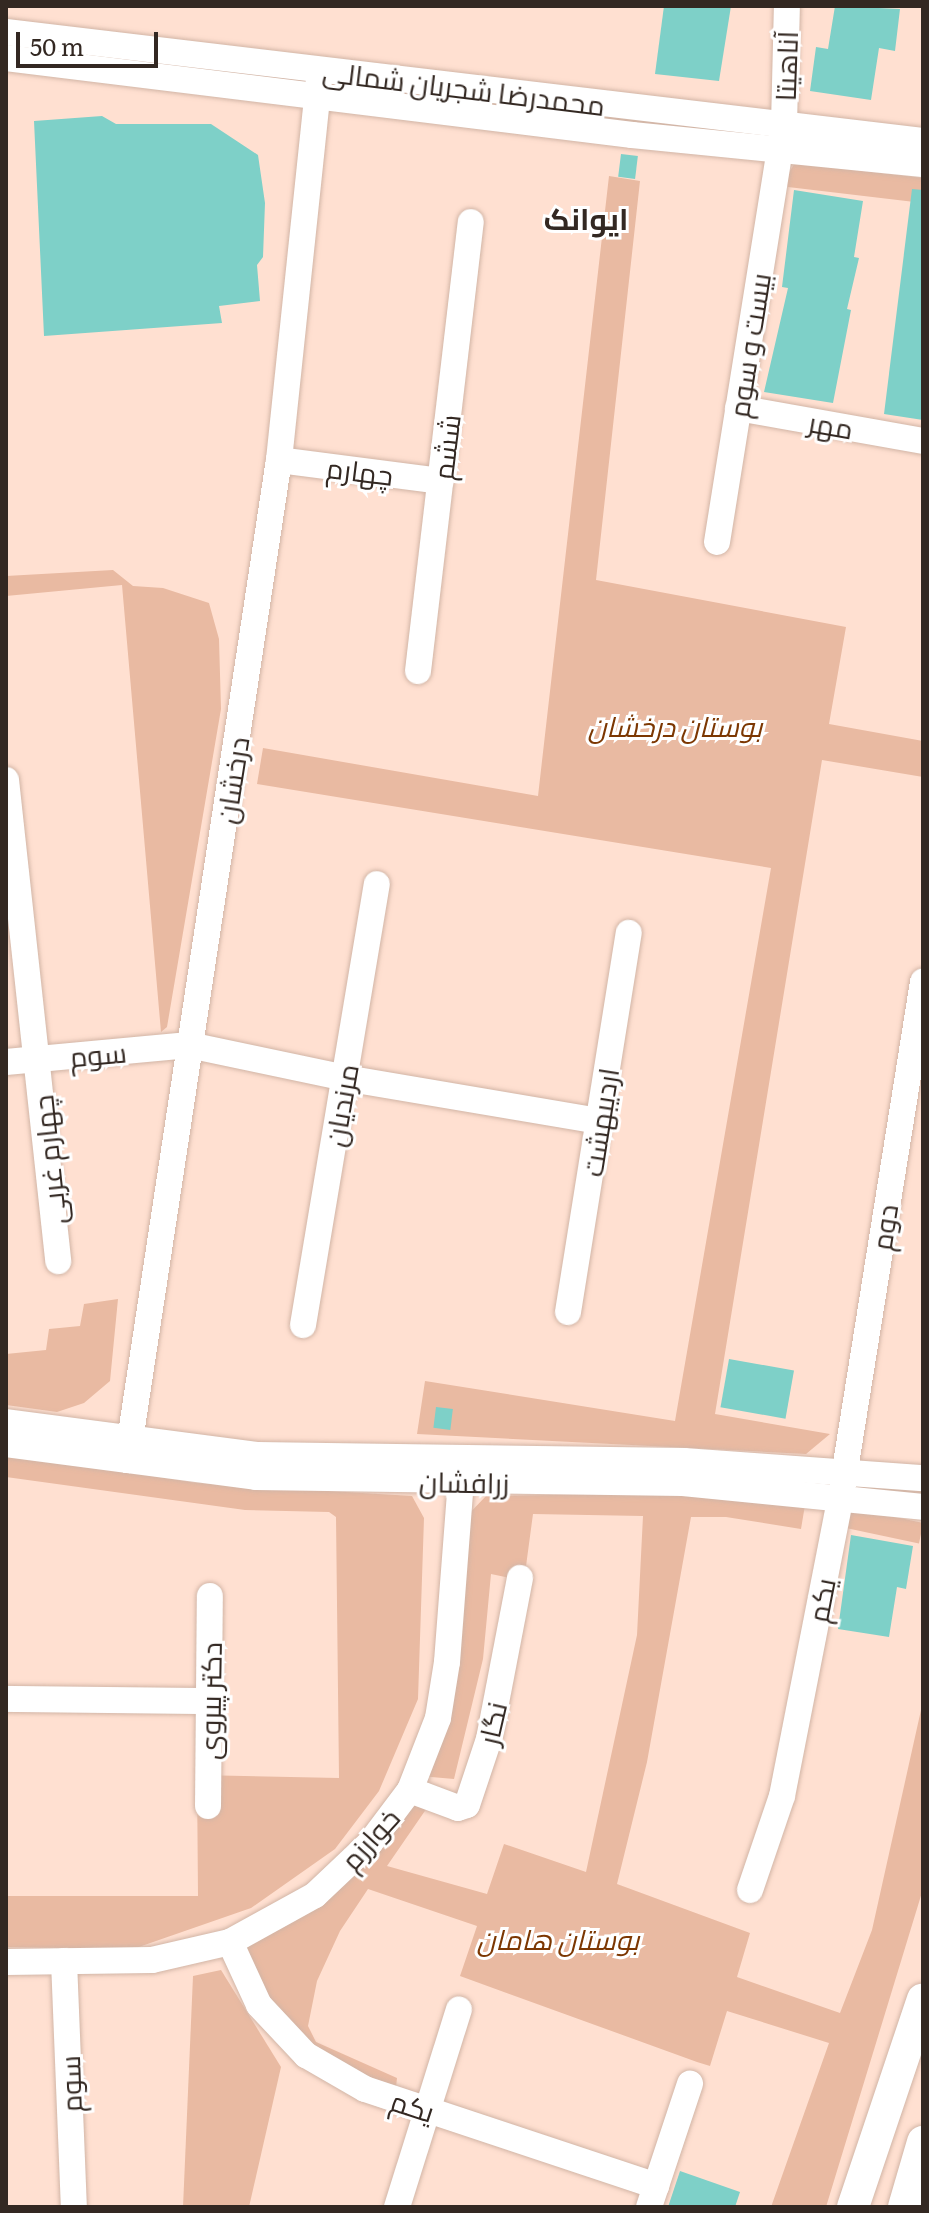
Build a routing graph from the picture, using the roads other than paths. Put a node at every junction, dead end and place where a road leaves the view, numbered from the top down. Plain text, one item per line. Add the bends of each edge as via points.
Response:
1 (787, 6) edge
2 (6, 32) edge
3 (6, 58) edge
4 (320, 70) junction
5 (317, 98) junction
6 (782, 137) junction
7 (923, 141) edge
8 (923, 164) edge
9 (471, 222) dead end
10 (738, 408) junction
11 (923, 441) edge
12 (279, 460) junction
13 (441, 481) junction
14 (717, 542) dead end
15 (418, 671) dead end
16 (6, 780) edge
17 (377, 884) dead end
18 (629, 933) dead end
19 (923, 982) edge
20 (189, 1045) junction
21 (39, 1059) junction
22 (6, 1062) edge
23 (345, 1078) junction
24 (599, 1121) junction
25 (58, 1261) dead end
26 (568, 1312) dead end
27 (303, 1325) dead end
28 (6, 1422) edge
29 (6, 1444) edge
30 (128, 1450) junction
31 (462, 1470) junction
32 (923, 1478) edge
33 (842, 1483) junction
34 (923, 1507) edge
35 (520, 1578) dead end
36 (210, 1596) dead end
37 (6, 1699) edge
38 (209, 1701) junction
39 (410, 1790) junction
40 (208, 1806) dead end
41 (750, 1890) dead end
42 (230, 1942) junction
43 (64, 1961) junction
44 (6, 1962) edge
45 (923, 1999) edge
46 (459, 2009) dead end
47 (690, 2084) dead end
48 (427, 2110) junction
49 (923, 2142) edge
50 (653, 2197) edge
51 (74, 2207) edge
52 (397, 2207) edge
53 (853, 2207) edge
54 (904, 2207) edge

1 - 6 street, آناهیتا
2 - 4 street, محمدرضا شجریان شمالی
3 - 5 street, محمدرضا شجریان شمالی
4 - 5 street, درخشان
4 - 6 street, محمدرضا شجریان شمالی
5 - 6 street, محمدرضا شجریان شمالی
5 - 12 street, درخشان
6 - 7 street, محمدرضا شجریان شمالی
6 - 8 street, محمدرضا شجریان شمالی
6 - 10 street, بیست و سوم
9 - 13 street, ششم
10 - 11 street, مهر
10 - 14 street, بیست و سوم
12 - 13 street, چهارم
12 - 20 street, درخشان
13 - 15 street, ششم
16 - 21 street, چهارم غربی
17 - 23 street, مرنديان
18 - 24 street, اردیبهشت
19 - 33 street, دوم
20 - 21 street, سوم
20 - 23 street, سوم
20 - 30 street, درخشان
21 - 22 street, سوم
21 - 25 street, چهارم غربی
23 - 24 street, سوم
23 - 27 street, مرنديان
24 - 26 street, اردیبهشت
28 - 30 street, زرافشان
29 - 30 street, زرافشان
30 - 31 street, زرافشان
31 - 33 street, زرافشان via 684,1461
31 - 39 street, خوارزم via 438,1718
32 - 33 street, زرافشان
33 - 34 street, زرافشان
33 - 41 street, یکم via 782,1796
35 - 39 street, نگار via 489,1739 467,1805 458,1808
36 - 38 street, دکتر پیروی
37 - 38 street
38 - 40 street, دکتر پیروی
39 - 42 street, خوارزم via 370,1843 315,1895
42 - 43 street, خوارزم via 152,1960
42 - 48 street, یکم via 259,2005 306,2055 365,2089
43 - 44 street, خوارزم
43 - 51 street, سوم
45 - 53 main road
46 - 48 street
47 - 50 street
48 - 50 street, یکم
48 - 52 street
49 - 54 main road

